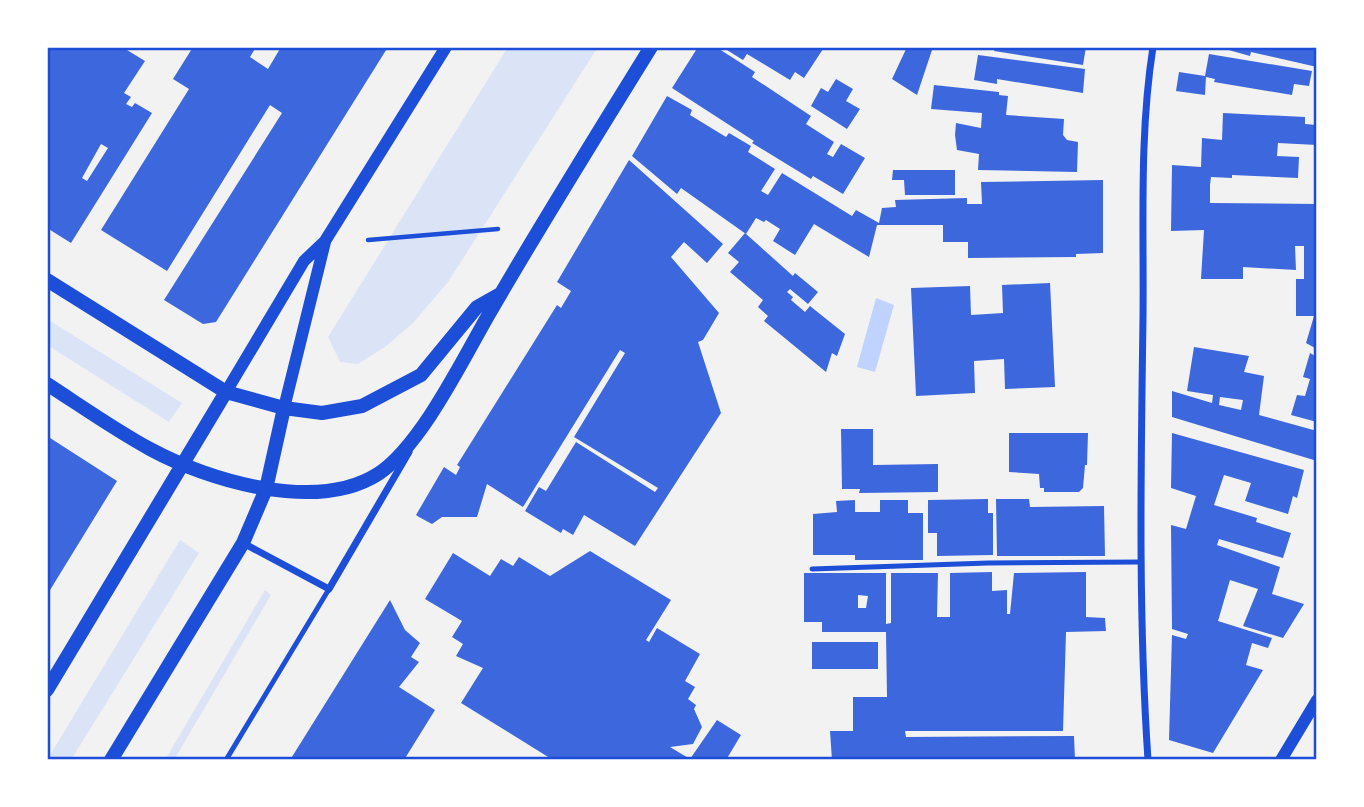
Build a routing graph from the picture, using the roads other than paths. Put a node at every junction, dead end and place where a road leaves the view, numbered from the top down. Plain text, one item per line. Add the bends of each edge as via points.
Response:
1 (446, 47) edge
2 (651, 47) edge
3 (1153, 47) edge
4 (325, 242) junction
5 (47, 280) edge
6 (501, 293) junction
7 (47, 384) edge
8 (226, 392) junction
9 (284, 408) junction
10 (423, 427) junction
11 (185, 465) junction
12 (266, 489) junction
13 (243, 543) junction
14 (1140, 562) junction
15 (812, 569) dead end
16 (329, 589) junction
17 (47, 690) edge
18 (1317, 700) edge
19 (111, 760) edge
20 (226, 760) edge
21 (1148, 760) edge
22 (1281, 760) edge

1 - 4 street
2 - 6 main road
3 - 14 street via 1144,181
4 - 8 street via 304,261
4 - 9 street
5 - 8 main road
6 - 9 main road via 477,307 421,375 392,391 332,412
6 - 10 main road
7 - 11 main road via 150,449
8 - 9 main road
8 - 11 main road
9 - 12 main road
10 - 12 main road via 379,473 360,482 326,490
10 - 16 street
11 - 12 main road
11 - 17 main road
12 - 13 main road
13 - 16 street
13 - 19 main road
14 - 15 lane
14 - 21 street
16 - 20 lane
18 - 22 street

